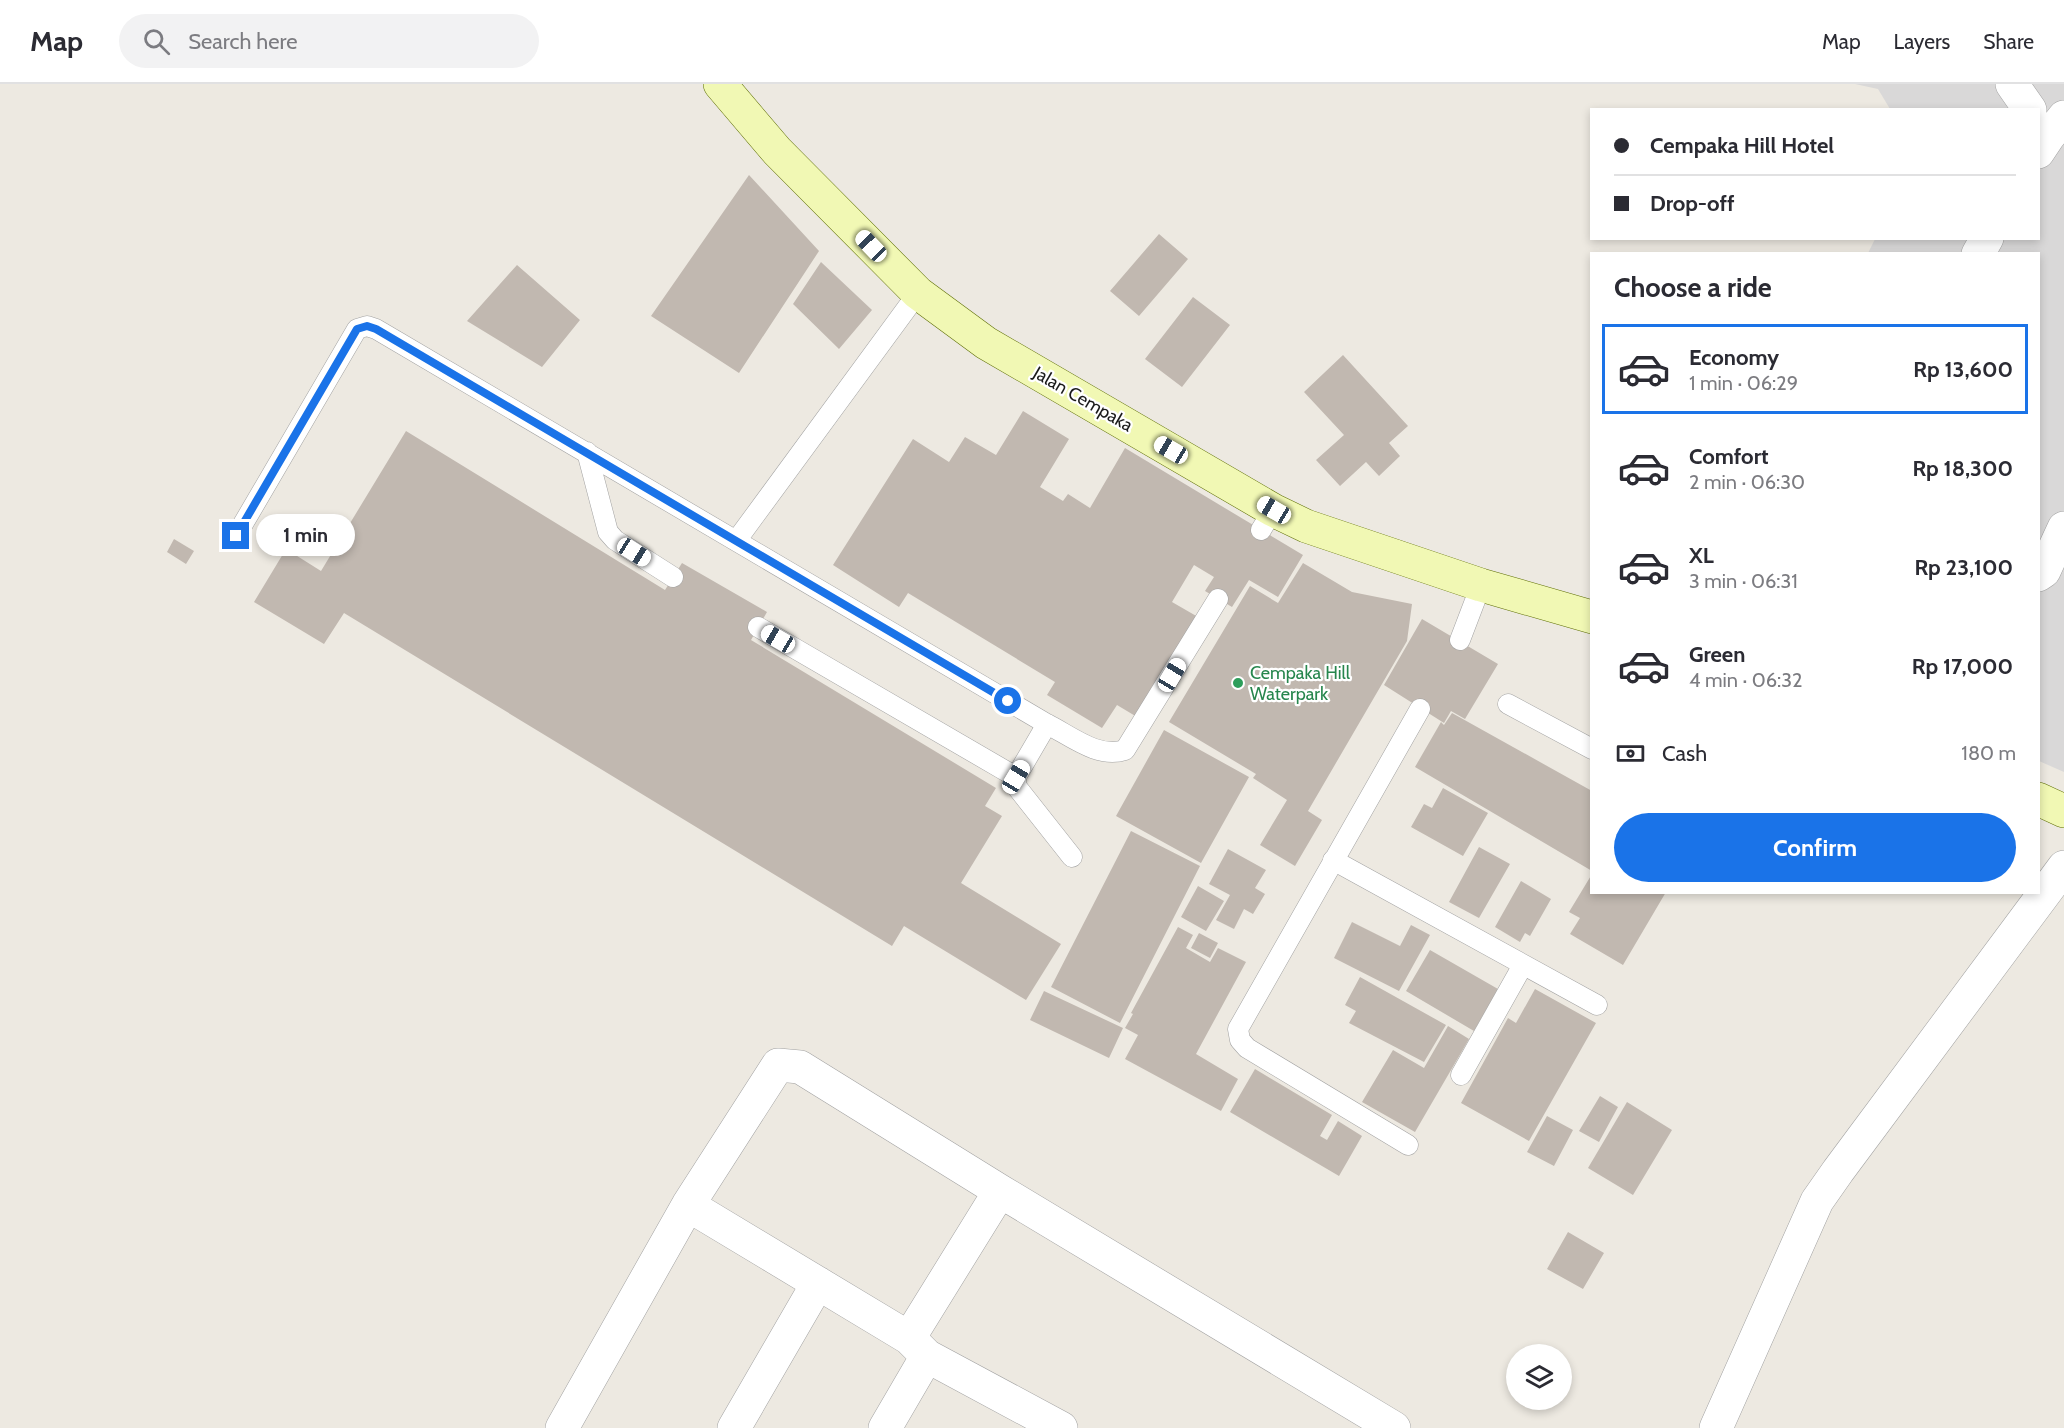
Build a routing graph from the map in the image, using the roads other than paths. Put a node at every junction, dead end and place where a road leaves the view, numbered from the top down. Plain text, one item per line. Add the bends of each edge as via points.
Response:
1 (720, 84) edge
2 (2012, 84) edge
3 (2029, 108) edge
4 (918, 293) junction
5 (587, 452) junction
6 (2064, 528) edge
7 (236, 536) dead end
8 (736, 541) junction
9 (2040, 574) edge
10 (673, 577) dead end
11 (1480, 585) junction
12 (1218, 599) dead end
13 (1590, 616) edge
14 (759, 627) dead end
15 (1460, 640) dead end
16 (1508, 704) dead end
17 (1420, 709) dead end
18 (1047, 724) junction
19 (1590, 748) edge
20 (1016, 777) junction
21 (2040, 799) edge
22 (2064, 811) edge
23 (1072, 857) dead end
24 (1333, 860) junction
25 (2064, 867) edge
26 (1523, 965) junction
27 (1597, 1005) dead end
28 (1461, 1075) dead end
29 (1408, 1145) dead end
30 (1000, 1191) junction
31 (688, 1205) junction
32 (818, 1283) junction
33 (918, 1347) junction
34 (1720, 1420) edge
35 (562, 1428) edge
36 (734, 1428) edge
37 (885, 1428) edge
38 (1061, 1428) edge
39 (1394, 1428) edge

1 - 4 main road, Jalan Cempaka via 777,150
2 - 3 street
4 - 8 lane
4 - 11 main road, Jalan Cempaka via 986,343 1267,520 1306,526
5 - 7 lane via 367,326 357,329
5 - 8 lane
5 - 10 lane via 608,532
6 - 9 street
8 - 18 lane
11 - 13 main road, Jalan Cempaka
11 - 15 lane
12 - 18 lane via 1125,750 1101,752
14 - 20 lane
16 - 19 lane
17 - 24 lane
18 - 20 lane
20 - 23 lane via 1016,786
21 - 22 main road
24 - 26 lane
24 - 29 lane via 1238,1029 1240,1041
25 - 34 street via 1817,1201
26 - 27 lane
26 - 28 lane
30 - 31 street via 800,1067 778,1065
30 - 33 street
30 - 39 street
31 - 32 street
31 - 35 street
32 - 33 street
32 - 36 street
33 - 37 street
33 - 38 street

